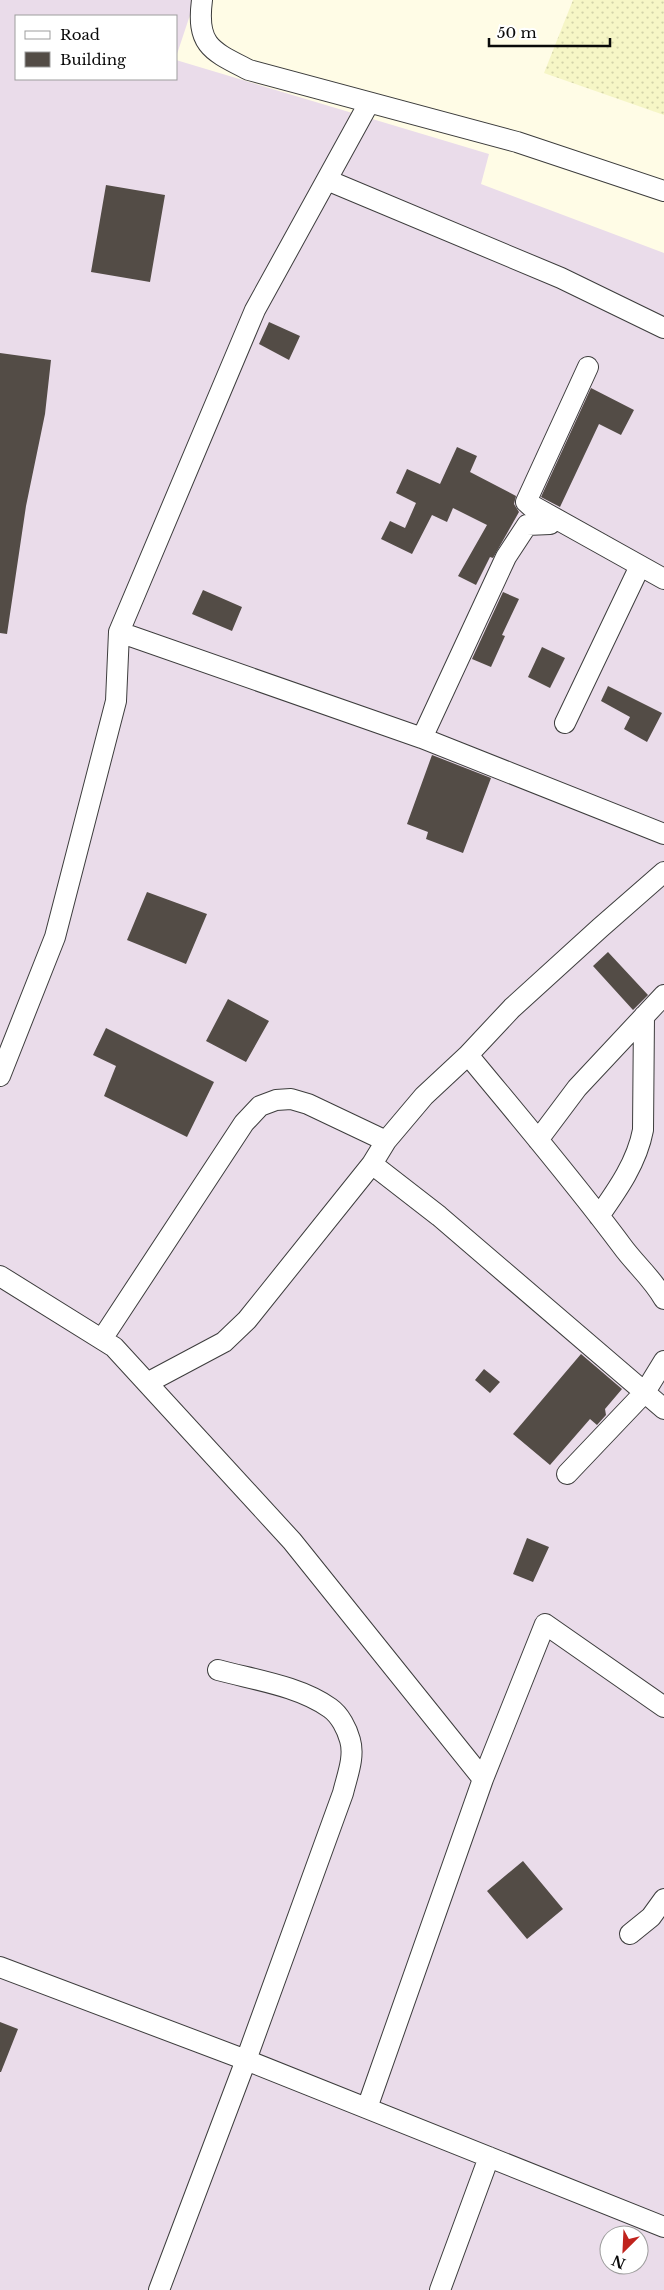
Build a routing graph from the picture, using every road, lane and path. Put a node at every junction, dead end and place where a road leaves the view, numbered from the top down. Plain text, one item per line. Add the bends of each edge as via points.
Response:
1 (202, 0) edge
2 (369, 103) junction
3 (327, 180) junction
4 (664, 191) edge
5 (664, 328) edge
6 (588, 367) dead end
7 (526, 502) junction
8 (640, 566) junction
9 (663, 577) edge
10 (119, 632) junction
11 (565, 723) dead end
12 (422, 738) junction
13 (664, 834) edge
14 (664, 872) edge
15 (664, 995) edge
16 (644, 1016) junction
17 (468, 1055) junction
18 (0, 1076) edge
19 (538, 1140) junction
20 (386, 1142) junction
21 (372, 1164) junction
22 (599, 1216) junction
23 (0, 1276) edge
24 (664, 1299) edge
25 (102, 1339) junction
26 (664, 1361) edge
27 (147, 1384) junction
28 (645, 1392) junction
29 (664, 1409) edge
30 (568, 1474) dead end
31 (218, 1670) dead end
32 (664, 1707) edge
33 (483, 1779) junction
34 (664, 1899) edge
35 (630, 1934) dead end
36 (0, 1967) edge
37 (246, 2060) junction
38 (368, 2108) junction
39 (489, 2157) junction
40 (664, 2226) edge
41 (159, 2290) edge
42 (440, 2290) edge

1 - 2 street via 199,21 206,43 225,58 249,70
2 - 3 street
2 - 4 street via 517,142
3 - 5 street via 561,278
3 - 10 street via 255,310
6 - 7 street
7 - 8 street
7 - 12 street via 550,524 527,525 506,556
8 - 9 street
8 - 11 street
10 - 12 street
10 - 18 street via 116,701 55,937
12 - 13 street
14 - 17 street via 512,1008
15 - 16 street
16 - 19 street via 577,1088
16 - 22 street via 640,1147
17 - 19 street
17 - 20 street via 424,1096
19 - 22 street
20 - 21 street
20 - 25 street via 299,1101 276,1100 260,1106 244,1123
21 - 27 street via 247,1320 224,1342
21 - 28 street via 439,1216
22 - 24 street
23 - 25 street
25 - 27 street via 114,1347
26 - 28 street
27 - 33 street via 292,1541
28 - 29 street
28 - 30 street
31 - 37 street via 305,1694 332,1709 351,1741 351,1762 343,1793
32 - 33 street via 545,1624
33 - 38 street
34 - 35 street via 651,1917
36 - 37 street
37 - 38 street
37 - 41 street
38 - 39 street
39 - 40 street
39 - 42 street

